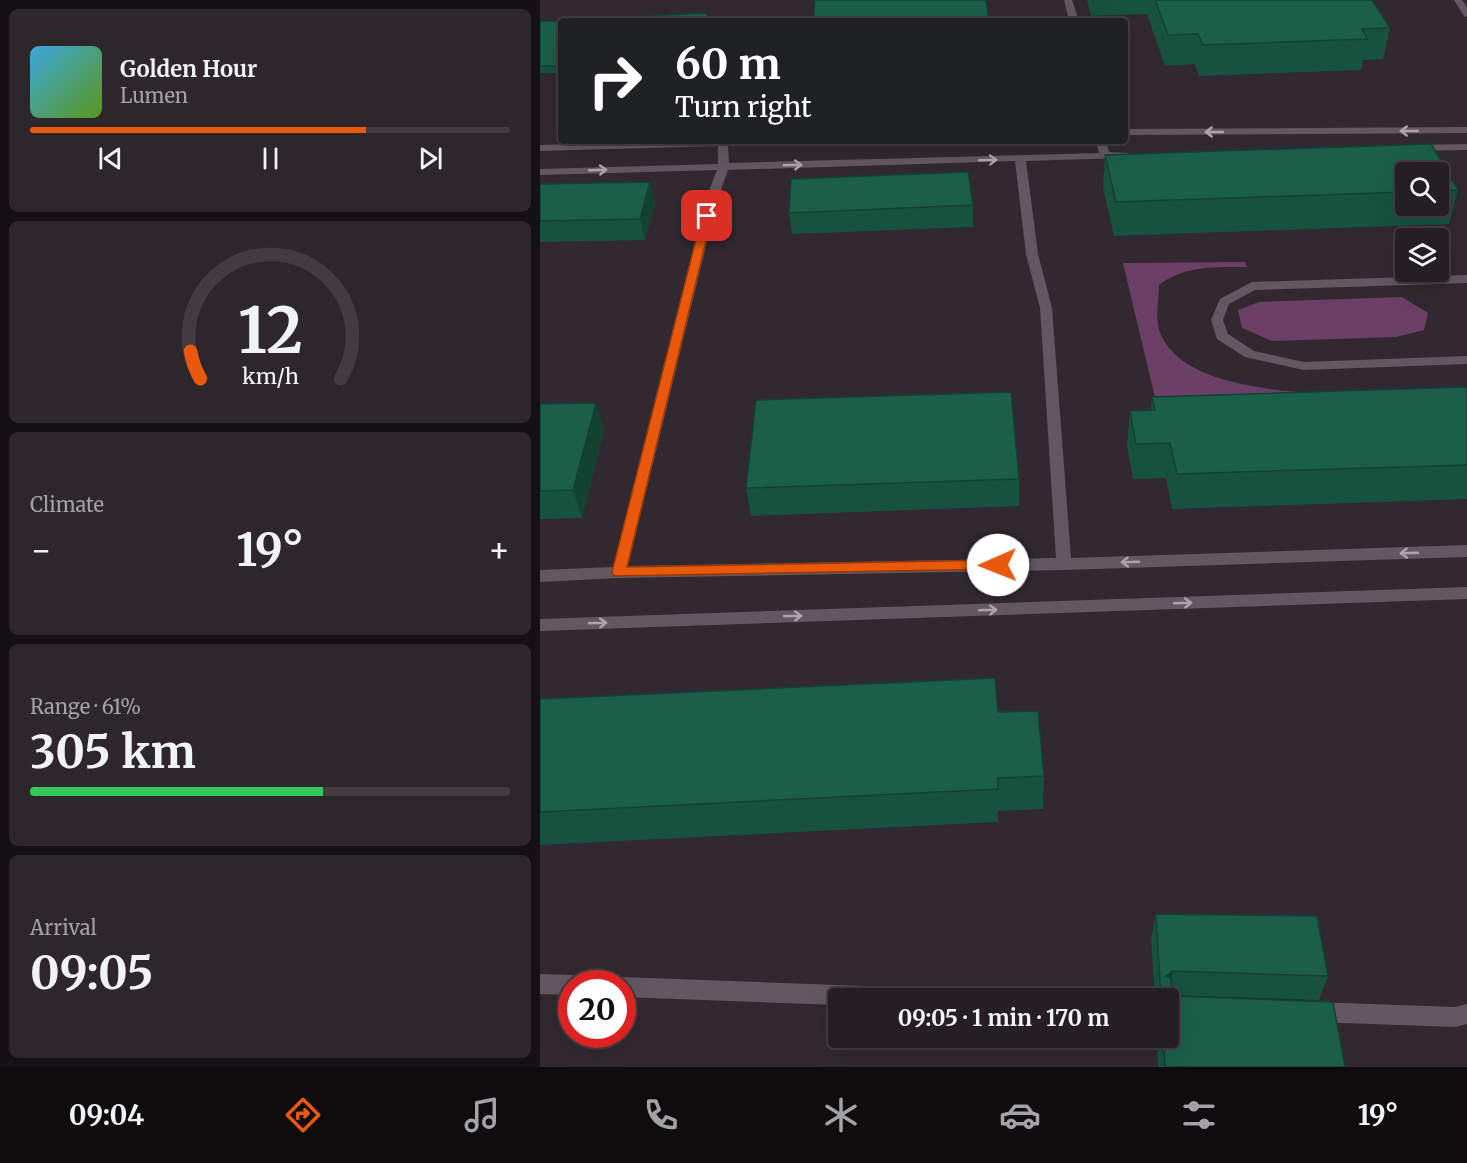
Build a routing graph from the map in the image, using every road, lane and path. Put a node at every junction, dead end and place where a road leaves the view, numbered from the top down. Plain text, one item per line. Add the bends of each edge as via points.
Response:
1 (1068, 0) edge
2 (1458, 0) edge
3 (1467, 14) edge
4 (1073, 18) edge
5 (1467, 130) edge
6 (1128, 132) edge
7 (686, 144) edge
8 (723, 144) edge
9 (1102, 144) edge
10 (1467, 147) edge
11 (540, 148) edge
12 (1397, 148) edge
13 (1140, 155) edge
14 (1105, 156) junction
15 (1020, 159) junction
16 (724, 167) junction
17 (540, 172) edge
18 (1467, 279) edge
19 (1467, 360) edge
20 (1467, 551) edge
21 (1064, 564) junction
22 (619, 572) junction
23 (540, 576) edge
24 (1467, 593) edge
25 (540, 625) edge
26 (540, 984) edge
27 (558, 985) edge
28 (636, 988) edge
29 (828, 995) edge
30 (1300, 1012) edge
31 (1467, 1014) edge

1 - 4 street
2 - 3 street
5 -> 6 street
7 - 11 street
8 - 16 street
9 - 14 street
10 - 12 street
13 - 14 street
14 - 15 street
16 -> 15 street
15 - 21 street via 1032,254 1046,308
17 -> 16 street
16 - 22 street via 711,201
18 - 19 street via 1252,286 1224,302 1217,320 1222,336 1250,354 1304,366
20 -> 21 street
21 - 22 street
22 - 23 street
25 -> 24 street
26 - 27 street
28 - 29 street
30 - 31 street via 1455,1017

